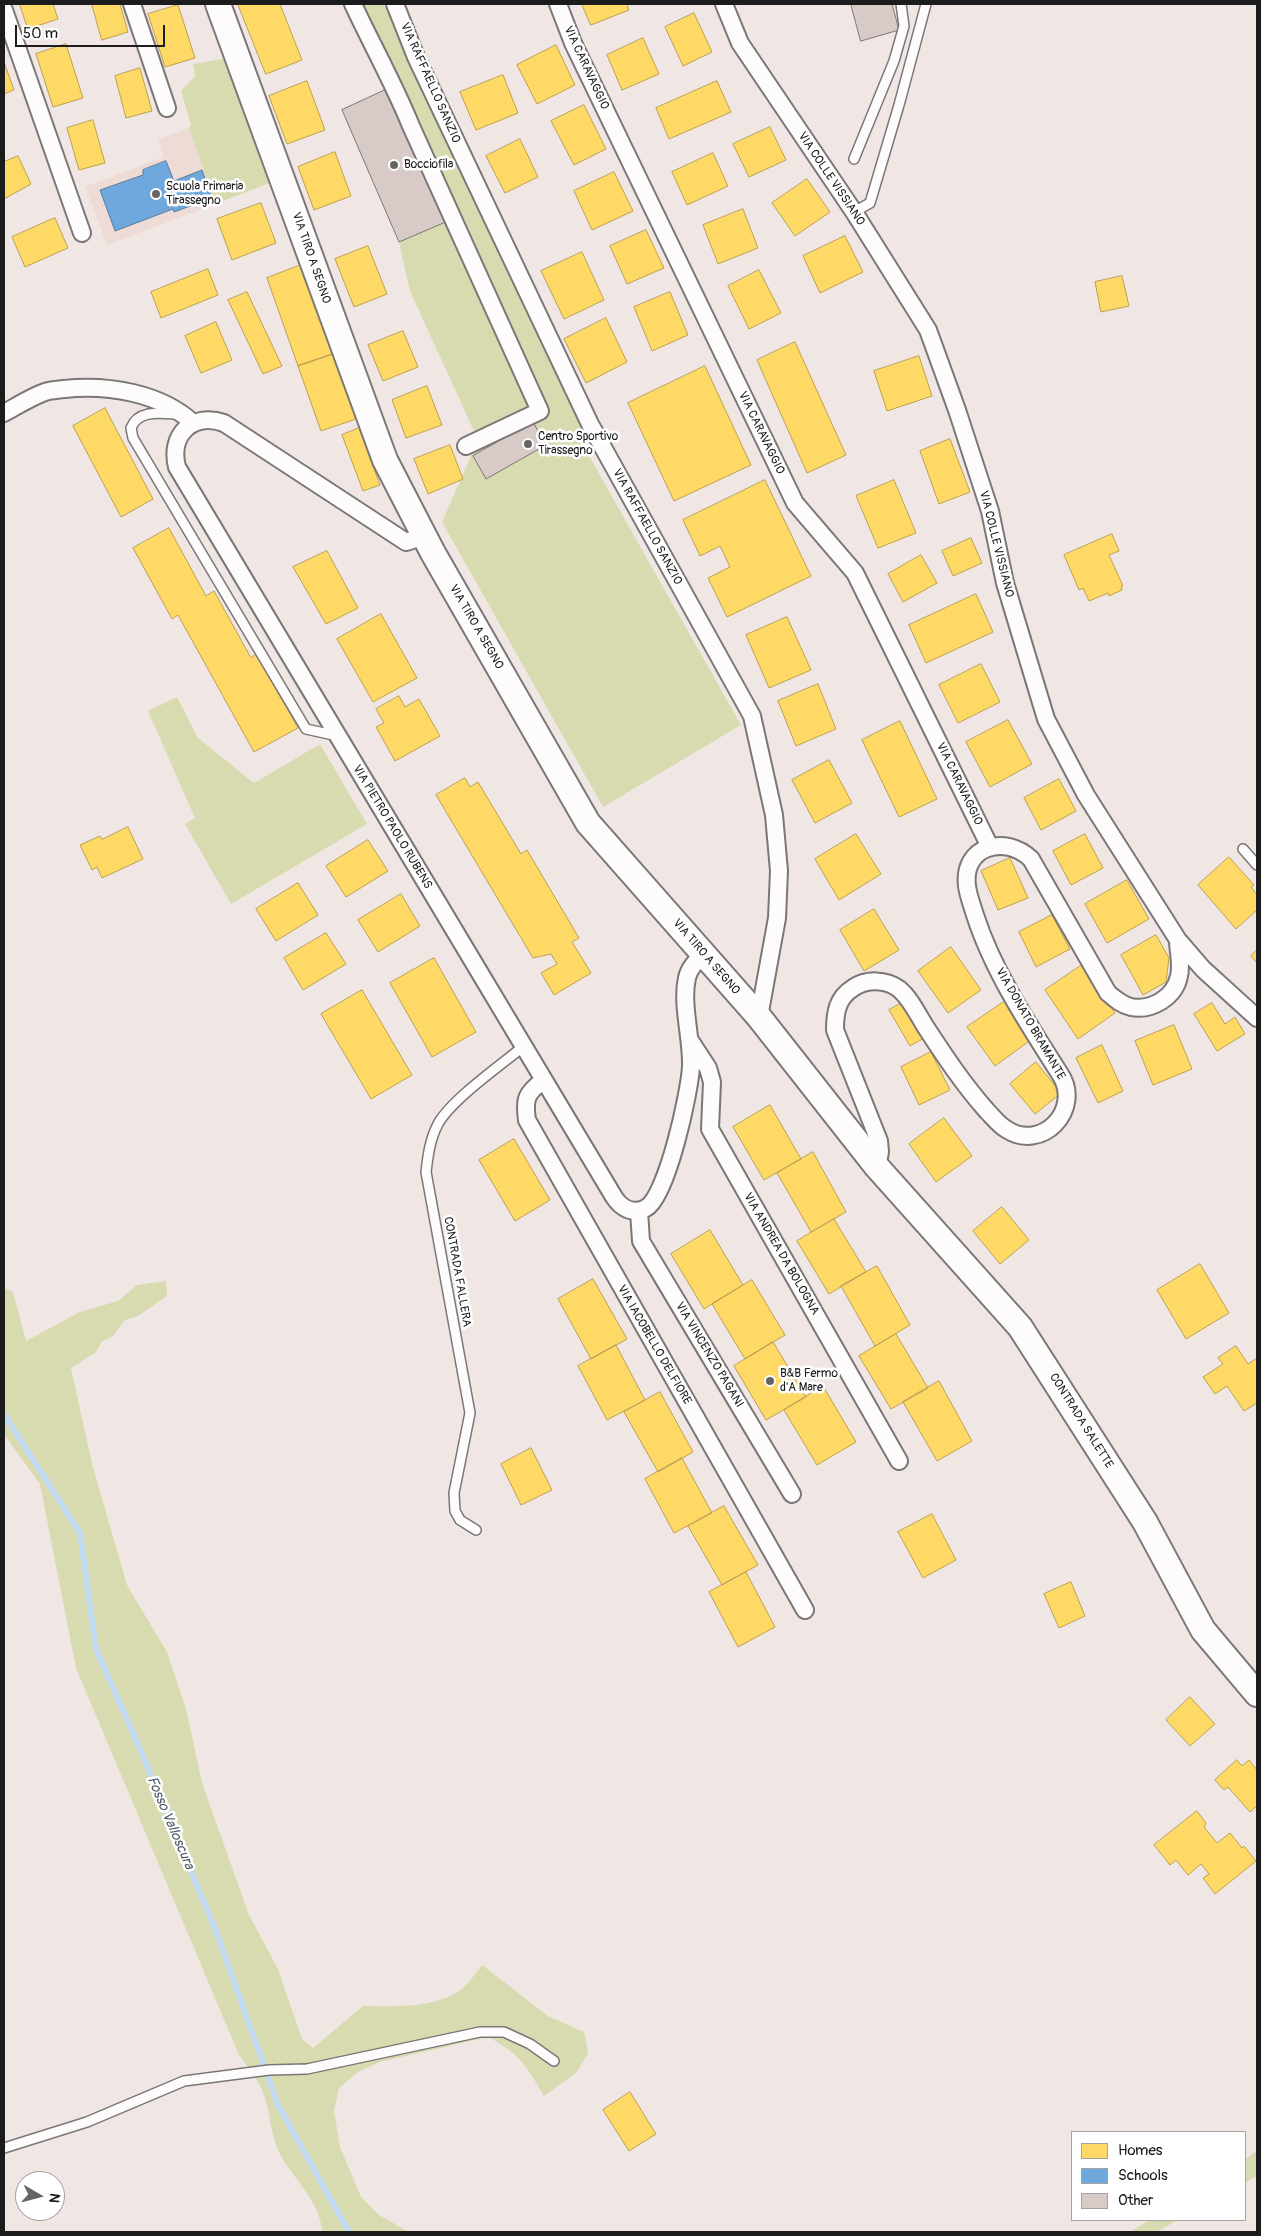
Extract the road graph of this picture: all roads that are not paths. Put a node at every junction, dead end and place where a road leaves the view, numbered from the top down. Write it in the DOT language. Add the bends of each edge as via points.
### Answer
graph roads {
  1 [pos="132,4"];
  2 [pos="218,4"];
  3 [pos="353,4"];
  4 [pos="396,4"];
  5 [pos="558,4"];
  6 [pos="724,4"];
  7 [pos="902,4"];
  8 [pos="926,4"];
  9 [pos="4,10"];
  10 [pos="168,108"];
  11 [pos="854,159"];
  12 [pos="854,212"];
  13 [pos="82,233"];
  14 [pos="4,414"];
  15 [pos="188,418"];
  16 [pos="466,446"];
  17 [pos="425,536"];
  18 [pos="338,736"];
  19 [pos="990,847"];
  20 [pos="1243,849"];
  21 [pos="1257,865"];
  22 [pos="1178,940"];
  23 [pos="704,954"];
  24 [pos="759,1017"];
  25 [pos="1257,1018"];
  26 [pos="690,1040"];
  27 [pos="524,1046"];
  28 [pos="544,1080"];
  29 [pos="877,1167"];
  30 [pos="639,1211"];
  31 [pos="900,1461"];
  32 [pos="792,1494"];
  33 [pos="476,1530"];
  34 [pos="805,1610"];
  35 [pos="1257,1694"];
  36 [pos="554,2061"];
  37 [pos="4,2148"];
  1 -- 10 [label="street"];
  2 -- 17 [label="main road, VIA TIRO A SEGNO" via="385,460"];
  3 -- 16 [label="street" via="394,86 540,411"];
  4 -- 24 [label="street, VIA RAFFAELLO SANZIO" via="416,57 590,424 752,716 774,815 779,871 777,918"];
  5 -- 19 [label="street, VIA CARAVAGGIO" via="573,43 795,503 855,573"];
  6 -- 12 [label="street, VIA COLLE VISSIANO" via="740,43"];
  7 -- 11 [label="lane" via="904,26 894,61"];
  8 -- 12 [label="lane" via="870,203"];
  9 -- 13 [label="street"];
  12 -- 22 [label="street, VIA COLLE VISSIANO" via="928,330 990,511 1005,584 1046,719 1086,795"];
  14 -- 15 [label="street" via="46,391 82,387 115,389 172,407"];
  15 -- 17 [label="street" via="224,423 406,542"];
  15 -- 18 [label="street, VIA PIETRO PAOLO RUBENS" via="187,428 177,442 177,467"];
  15 -- 18 [label="lane" via="149,414 139,417 131,428 133,438 306,729"];
  17 -- 23 [label="main road, VIA TIRO A SEGNO" via="588,823"];
  18 -- 27 [label="street, VIA PIETRO PAOLO RUBENS"];
  19 -- 22 [label="street" via="1014,847 1031,859 1108,993 1130,1007 1154,1005 1175,988 1180,968"];
  19 -- 29 [label="street, VIA DONATO BRAMANTE" via="975,857 970,866 968,892 983,941 1065,1083 1067,1101 1064,1111 1059,1121 1042,1133 1023,1136 1007,1130 966,1088 903,994 885,982 866,982 852,988 839,1003 835,1030 879,1141"];
  20 -- 21 [label="lane"];
  22 -- 25 [label="street, VIA COLLE VISSIANO" via="1203,969"];
  23 -- 24 [label="main road, VIA TIRO A SEGNO"];
  23 -- 26 [label="street" via="691,966 686,979"];
  24 -- 29 [label="main road, VIA TIRO A SEGNO"];
  26 -- 30 [label="street" via="688,1096 669,1165 656,1199"];
  26 -- 31 [label="street, VIA ANDREA DA BOLOGNA" via="708,1068 712,1082 710,1129"];
  27 -- 28 [label="street, VIA PIETRO PAOLO RUBENS"];
  27 -- 33 [label="lane, CONTRADA FALLERA" via="460,1099 439,1123 428,1150 426,1172 470,1413 454,1493 455,1511 460,1520"];
  28 -- 30 [label="street, VIA PIETRO PAOLO RUBENS" via="616,1200 625,1209"];
  28 -- 34 [label="street, VIA IACOBELLO DELFIORE" via="528,1095 525,1106 527,1120"];
  29 -- 35 [label="main road, CONTRADA SALETTE" via="1020,1327 1145,1522 1203,1630"];
  30 -- 32 [label="street, VIA VINCENZO PAGANI" via="641,1241"];
  36 -- 37 [label="lane" via="530,2044 504,2032 480,2032 307,2068 184,2081 88,2122"];
}
